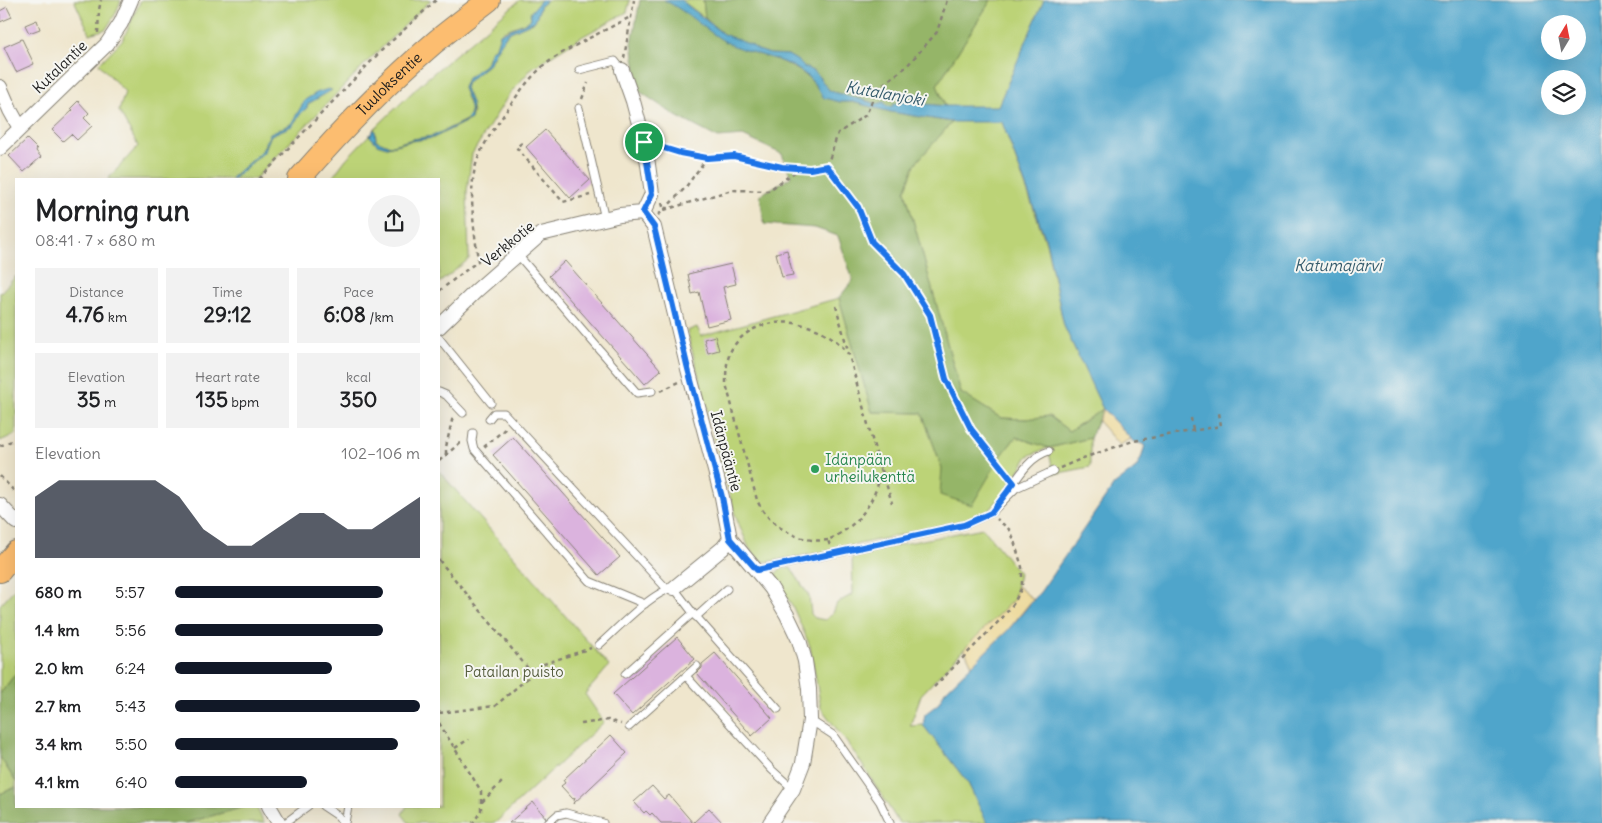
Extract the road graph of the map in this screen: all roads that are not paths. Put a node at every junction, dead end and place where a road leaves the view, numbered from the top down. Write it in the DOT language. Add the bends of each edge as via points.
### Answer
graph roads {
  1 [pos="131,0"];
  2 [pos="489,0"];
  3 [pos="579,70"];
  4 [pos="622,70"];
  5 [pos="0,87"];
  6 [pos="580,108"];
  7 [pos="20,128"];
  8 [pos="0,148"];
  9 [pos="300,178"];
  10 [pos="643,212"];
  11 [pos="606,219"];
  12 [pos="518,255"];
  13 [pos="440,326"];
  14 [pos="440,339"];
  15 [pos="440,392"];
  16 [pos="652,392"];
  17 [pos="491,404"];
  18 [pos="463,412"];
  19 [pos="489,419"];
  20 [pos="473,433"];
  21 [pos="1049,451"];
  22 [pos="1054,471"];
  23 [pos="1004,498"];
  24 [pos="0,505"];
  25 [pos="15,521"];
  26 [pos="730,539"];
  27 [pos="757,570"];
  28 [pos="670,588"];
  29 [pos="727,589"];
  30 [pos="645,604"];
  31 [pos="695,615"];
  32 [pos="599,645"];
  33 [pos="697,666"];
  34 [pos="624,674"];
  35 [pos="687,677"];
  36 [pos="778,710"];
  37 [pos="810,720"];
  38 [pos="628,727"];
  39 [pos="793,789"];
  40 [pos="270,808"];
  41 [pos="305,808"];
  42 [pos="326,808"];
  43 [pos="348,808"];
  44 [pos="279,823"];
  45 [pos="285,823"];
  46 [pos="344,823"];
  47 [pos="548,823"];
  48 [pos="603,823"];
  49 [pos="770,823"];
  50 [pos="890,823"];
  1 -- 7 [label="street, Kutalantie" via="107,44"];
  2 -- 9 [label="highway, Tuuloksentie" via="435,42 387,86"];
  3 -- 4 [label="lane" via="615,61"];
  4 -- 10 [label="street" via="644,142 652,194"];
  5 -- 7 [label="street"];
  6 -- 11 [label="lane"];
  7 -- 8 [label="street, Kutalantie"];
  10 -- 11 [label="street, Verkkotie"];
  10 -- 26 [label="street, Idänpääntie" via="654,227"];
  11 -- 12 [label="street, Verkkotie" via="541,234"];
  12 -- 13 [label="street, Verkkotie"];
  12 -- 16 [label="lane" via="637,393"];
  14 -- 17 [label="lane"];
  15 -- 18 [label="lane"];
  19 -- 28 [label="lane" via="494,413 504,413"];
  20 -- 30 [label="lane" via="472,442 477,453 589,581"];
  21 -- 23 [label="lane" via="1028,464"];
  22 -- 23 [label="lane" via="1016,488"];
  23 -- 27 [label="lane" via="991,513 964,525"];
  24 -- 25 [label="street"];
  26 -- 27 [label="street"];
  26 -- 28 [label="street" via="723,548"];
  27 -- 37 [label="street" via="771,588 799,640 809,690"];
  28 -- 30 [label="lane"];
  28 -- 31 [label="lane"];
  29 -- 31 [label="lane"];
  30 -- 32 [label="lane"];
  31 -- 34 [label="lane"];
  31 -- 36 [label="lane"];
  33 -- 35 [label="lane"];
  35 -- 38 [label="lane"];
  35 -- 39 [label="lane"];
  37 -- 39 [label="street" via="803,763"];
  37 -- 50 [label="lane" via="833,735 880,802"];
  39 -- 49 [label="street"];
  40 -- 44 [label="street"];
  41 -- 45 [label="lane"];
  42 -- 46 [label="lane"];
  43 -- 46 [label="lane"];
  47 -- 48 [label="lane" via="566,812"];
}
